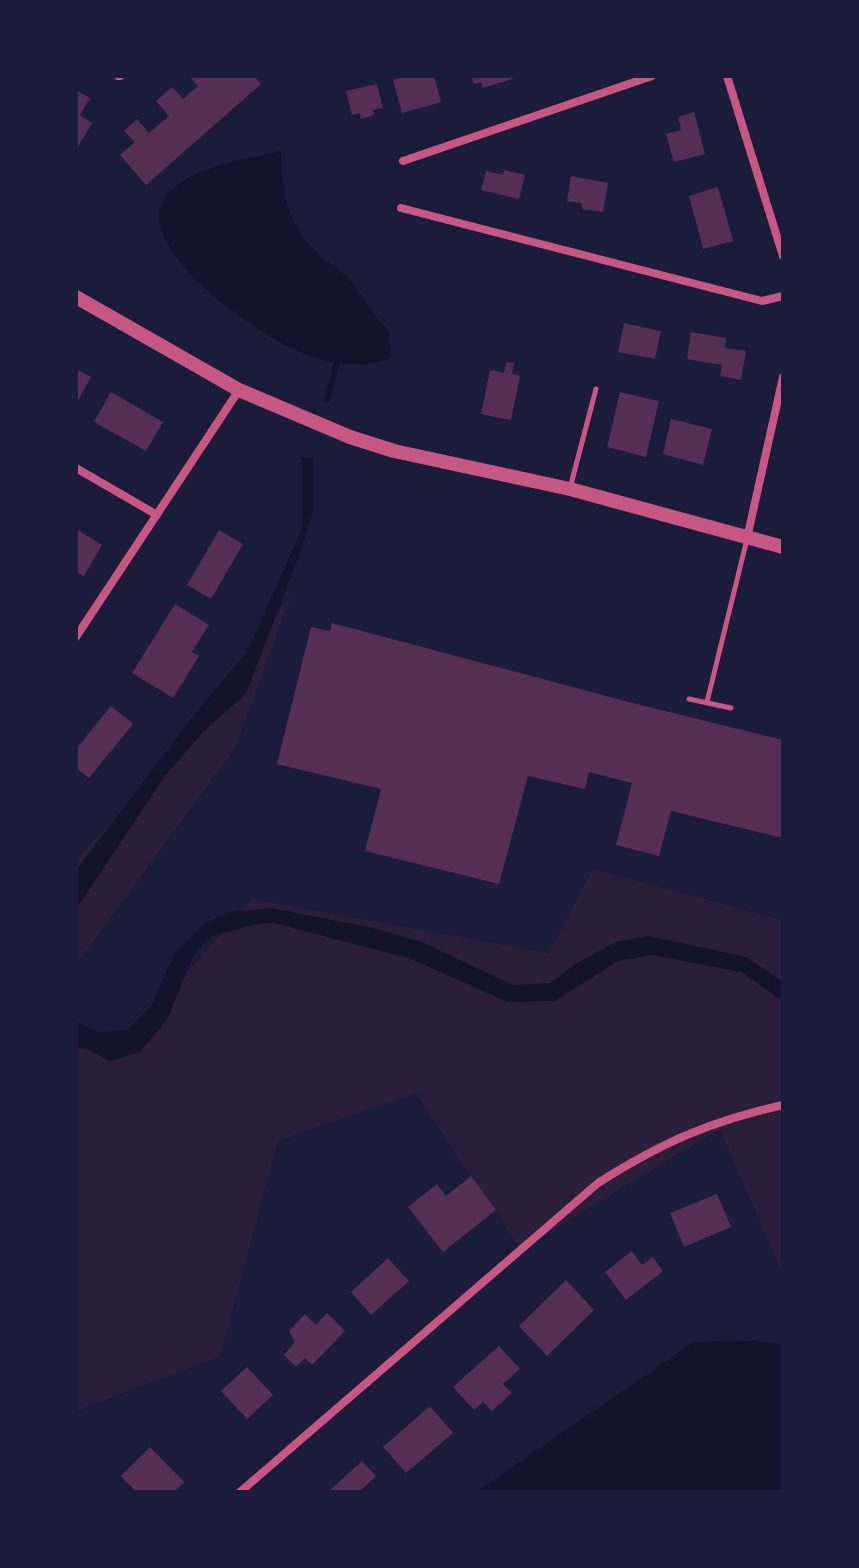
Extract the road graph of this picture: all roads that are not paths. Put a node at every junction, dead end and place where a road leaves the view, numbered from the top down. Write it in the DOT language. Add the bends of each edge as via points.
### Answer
graph roads {
  1 [pos="652,76"];
  2 [pos="727,76"];
  3 [pos="403,161"];
  4 [pos="401,208"];
  5 [pos="783,256"];
  6 [pos="783,296"];
  7 [pos="76,297"];
  8 [pos="783,377"];
  9 [pos="596,389"];
  10 [pos="239,390"];
  11 [pos="76,468"];
  12 [pos="570,489"];
  13 [pos="157,515"];
  14 [pos="747,538"];
  15 [pos="783,547"];
  16 [pos="76,637"];
  17 [pos="689,699"];
  18 [pos="707,702"];
  19 [pos="731,708"];
  20 [pos="783,1105"];
  21 [pos="240,1492"];
  1 -- 3 [label="street"];
  2 -- 5 [label="street"];
  4 -- 6 [label="street" via="762,301"];
  7 -- 10 [label="street"];
  8 -- 14 [label="street"];
  9 -- 12 [label="lane"];
  10 -- 12 [label="street" via="394,451"];
  10 -- 13 [label="street"];
  11 -- 13 [label="street"];
  12 -- 14 [label="street"];
  13 -- 16 [label="street"];
  14 -- 15 [label="street"];
  14 -- 18 [label="lane"];
  17 -- 18 [label="lane"];
  18 -- 19 [label="lane"];
  20 -- 21 [label="street" via="694,1130 598,1183"];
}
